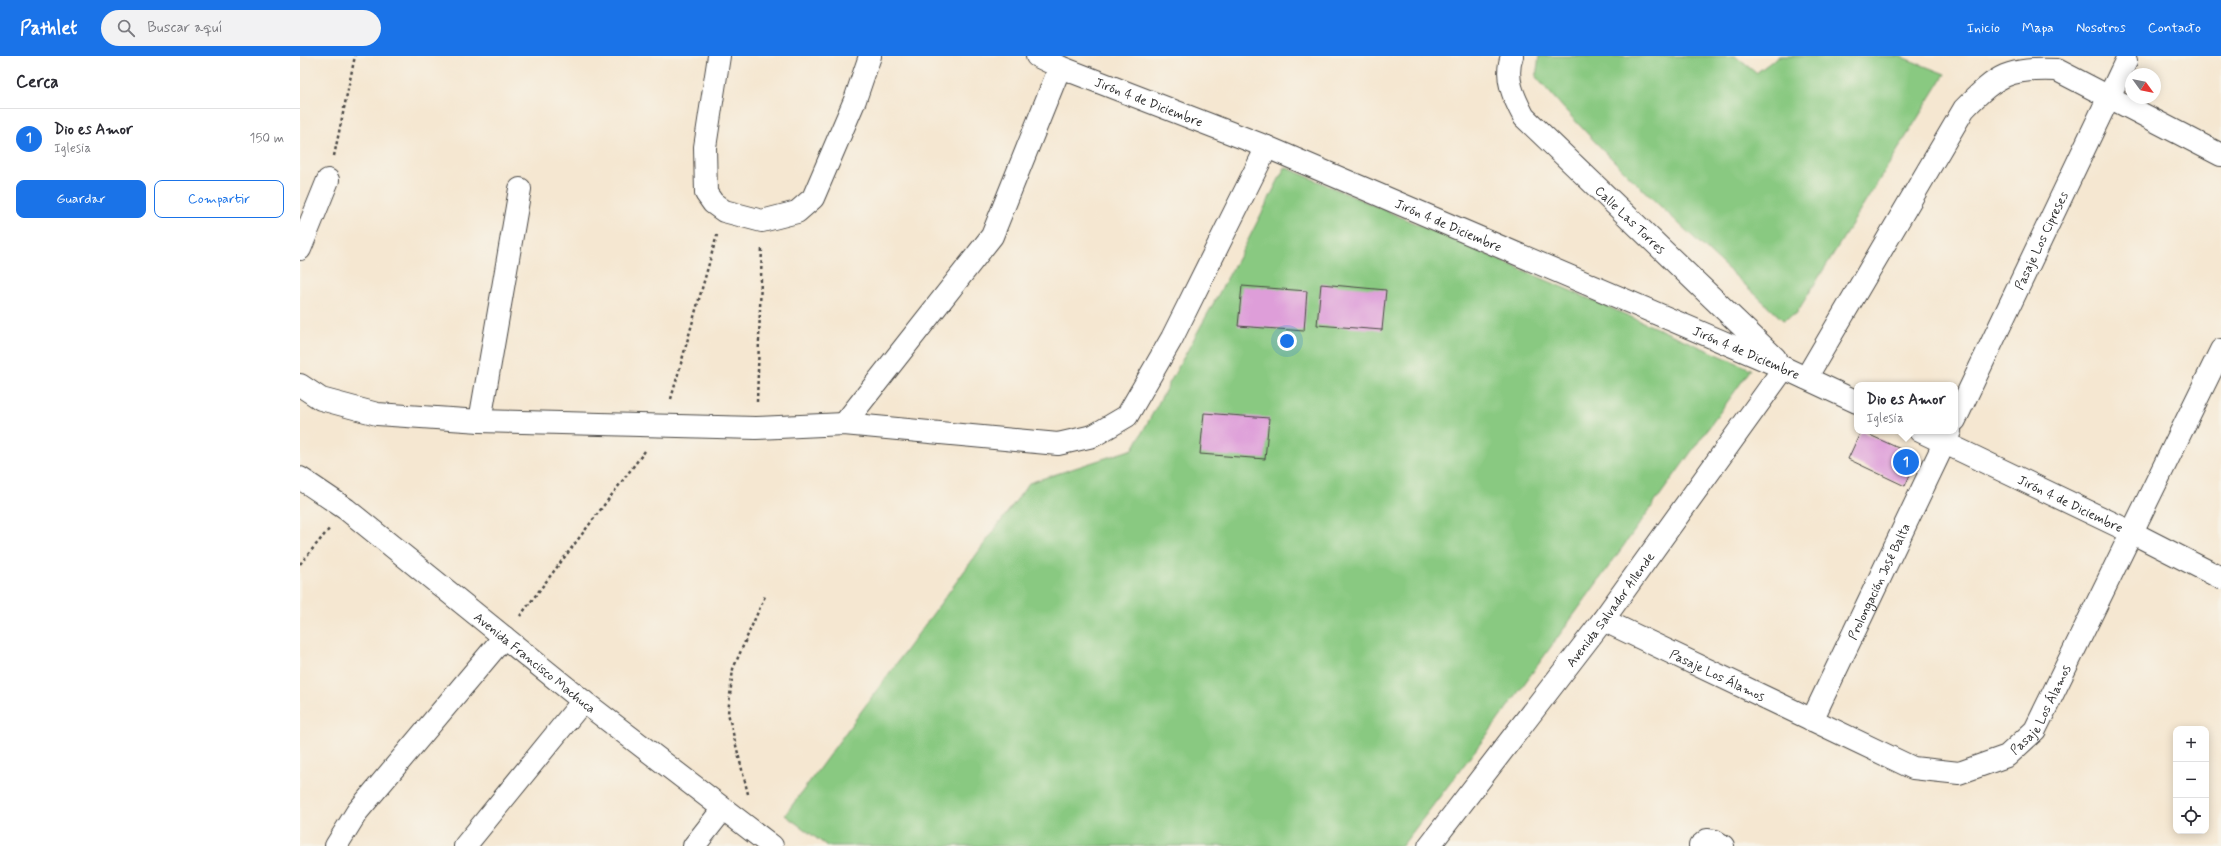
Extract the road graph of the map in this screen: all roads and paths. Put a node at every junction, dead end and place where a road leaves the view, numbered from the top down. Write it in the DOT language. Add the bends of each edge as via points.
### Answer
graph roads {
  1 [pos="355,56"];
  2 [pos="719,56"];
  3 [pos="870,56"];
  4 [pos="1037,56"];
  5 [pos="1512,56"];
  6 [pos="2126,61"];
  7 [pos="1060,67"];
  8 [pos="2109,96"];
  9 [pos="1267,147"];
  10 [pos="2221,154"];
  11 [pos="328,180"];
  12 [pos="520,189"];
  13 [pos="762,221"];
  14 [pos="300,249"];
  15 [pos="2221,350"];
  16 [pos="1784,368"];
  17 [pos="1806,378"];
  18 [pos="300,386"];
  19 [pos="1854,401"];
  20 [pos="1958,414"];
  21 [pos="480,421"];
  22 [pos="844,424"];
  23 [pos="756,428"];
  24 [pos="1934,434"];
  25 [pos="1947,437"];
  26 [pos="300,478"];
  27 [pos="346,509"];
  28 [pos="2133,533"];
  29 [pos="300,564"];
  30 [pos="2221,578"];
  31 [pos="765,596"];
  32 [pos="1603,620"];
  33 [pos="504,637"];
  34 [pos="583,701"];
  35 [pos="1812,720"];
  36 [pos="748,795"];
  37 [pos="723,809"];
  38 [pos="1700,845"];
  39 [pos="336,846"];
  40 [pos="465,846"];
  41 [pos="694,846"];
  42 [pos="772,846"];
  43 [pos="1429,846"];
  44 [pos="1723,846"];
  1 -- 11 [label="path"];
  2 -- 13 [label="street" via="705,147 706,193 713,203 724,211"];
  3 -- 13 [label="street" via="855,100 813,198 797,212"];
  4 -- 7 [label="street, Jirón 4 de Diciembre"];
  5 -- 16 [label="street, Calle Las Torres" via="1509,65 1512,94 1524,117"];
  6 -- 8 [label="street, Pasaje Los Cipreses"];
  7 -- 9 [label="street, Jirón 4 de Diciembre"];
  7 -- 22 [label="street" via="992,236"];
  8 -- 10 [label="street"];
  8 -- 17 [label="street" via="2057,70 2029,69 2009,73 1987,85 1964,109"];
  8 -- 20 [label="street, Pasaje Los Cipreses"];
  9 -- 16 [label="street, Jirón 4 de Diciembre"];
  9 -- 22 [label="street" via="1172,338 1126,416 1093,436 1058,444"];
  11 -- 14 [label="street"];
  12 -- 21 [label="street"];
  13 -- 23 [label="path"];
  15 -- 28 [label="street, Pasaje Los Álamos"];
  16 -- 17 [label="street, Jirón 4 de Diciembre"];
  16 -- 32 [label="street, Avenida Salvador Allende"];
  17 -- 19 [label="street, Jirón 4 de Diciembre"];
  18 -- 21 [label="street" via="321,399 376,414"];
  21 -- 23 [label="street"];
  22 -- 23 [label="street"];
  24 -- 25 [label="street, Jirón 4 de Diciembre"];
  25 -- 28 [label="street, Jirón 4 de Diciembre"];
  25 -- 35 [label="street, Prolongación José Balta"];
  26 -- 27 [label="street, Avenida Francisco Machuca"];
  27 -- 29 [label="path"];
  27 -- 33 [label="street, Avenida Francisco Machuca"];
  28 -- 30 [label="street, Jirón 4 de Diciembre"];
  28 -- 35 [label="street, Pasaje Los Álamos" via="2035,730 2008,756 1959,773 1913,768"];
  31 -- 36 [label="path" via="733,669 728,713"];
  32 -- 35 [label="street, Pasaje Los Álamos"];
  32 -- 43 [label="street, Avenida Salvador Allende"];
  33 -- 34 [label="street, Avenida Francisco Machuca"];
  33 -- 39 [label="street" via="357,812"];
  34 -- 37 [label="street, Avenida Francisco Machuca"];
  34 -- 40 [label="street"];
  37 -- 41 [label="street"];
  37 -- 42 [label="street, Avenida Francisco Machuca"];
  38 -- 44 [label="street" via="1707,840"];
}
